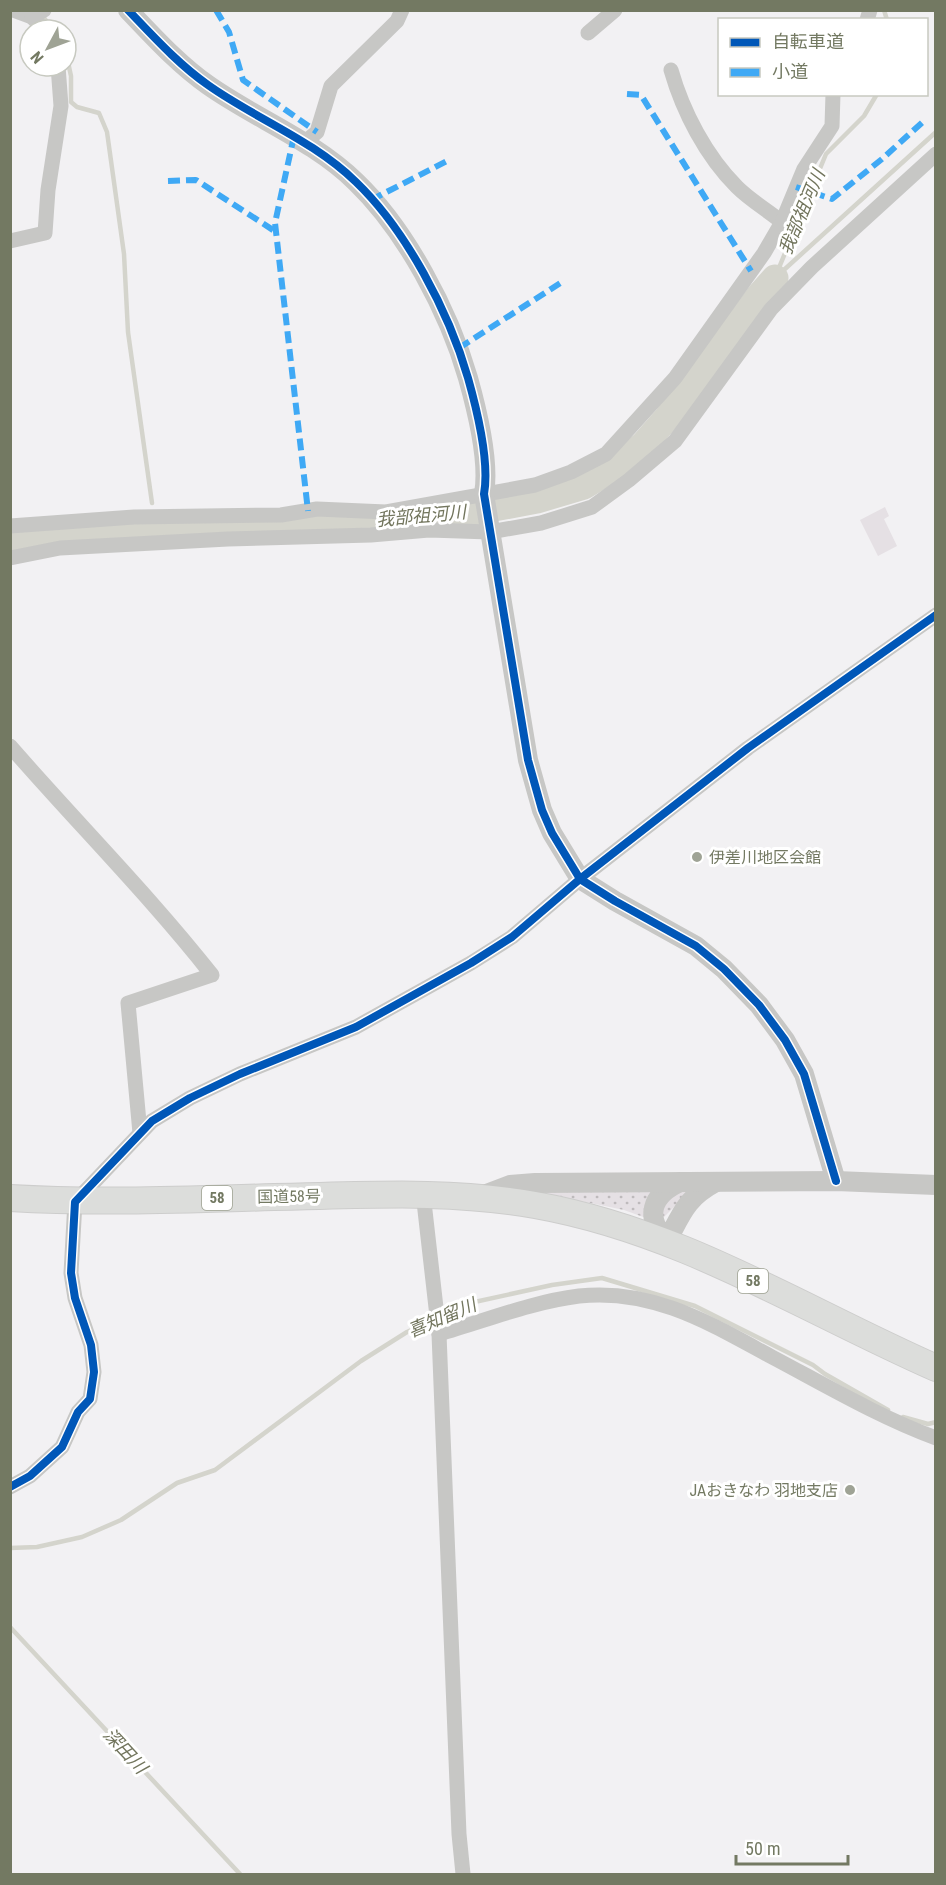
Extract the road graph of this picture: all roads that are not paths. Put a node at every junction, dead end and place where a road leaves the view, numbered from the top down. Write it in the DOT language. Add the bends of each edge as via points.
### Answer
graph roads {
  1 [pos="13,10"];
  2 [pos="128,10"];
  3 [pos="402,10"];
  4 [pos="615,10"];
  5 [pos="36,14"];
  6 [pos="588,33"];
  7 [pos="671,70"];
  8 [pos="59,78"];
  9 [pos="833,96"];
  10 [pos="305,142"];
  11 [pos="936,154"];
  12 [pos="782,222"];
  13 [pos="10,241"];
  14 [pos="484,496"];
  15 [pos="10,526"];
  16 [pos="489,528"];
  17 [pos="10,558"];
  18 [pos="936,615"];
  19 [pos="10,746"];
  20 [pos="580,879"];
  21 [pos="140,1133"];
  22 [pos="836,1181"];
  23 [pos="680,1182"];
  24 [pos="716,1182"];
  25 [pos="936,1185"];
  26 [pos="423,1193"];
  27 [pos="477,1197"];
  28 [pos="10,1198"];
  29 [pos="75,1202"];
  30 [pos="667,1241"];
  31 [pos="438,1331"];
  32 [pos="936,1368"];
  33 [pos="936,1438"];
  34 [pos="10,1487"];
  35 [pos="463,1875"];
  1 -- 5 [label="street"];
  2 -- 10 [label="street" via="174,58 207,84"];
  3 -- 10 [label="street" via="397,21 331,86 317,132"];
  4 -- 6 [label="street"];
  7 -- 12 [label="street" via="705,147 738,188"];
  8 -- 13 [label="street" via="61,105 45,233"];
  9 -- 12 [label="street" via="832,126 804,169"];
  10 -- 14 [label="street" via="356,182 393,226 444,311 477,411 487,479"];
  11 -- 16 [label="street" via="771,309 675,441 652,461 592,507 542,523"];
  12 -- 14 [label="street" via="675,378 606,454 535,485"];
  14 -- 15 [label="street" via="386,512 317,509 281,515 134,517"];
  14 -- 16 [label="street"];
  16 -- 17 [label="street" via="60,548"];
  16 -- 20 [label="street" via="528,760 552,833"];
  18 -- 20 [label="street" via="748,748"];
  19 -- 21 [label="street" via="124,870 212,975 128,1002"];
  20 -- 21 [label="street" via="512,937 460,969 356,1027 190,1098"];
  20 -- 22 [label="street" via="696,946 759,1005 804,1074"];
  21 -- 29 [label="street"];
  22 -- 24 [label="street"];
  22 -- 25 [label="street"];
  23 -- 24 [label="street"];
  23 -- 27 [label="street" via="535,1183 510,1185"];
  23 -- 30 [label="street" via="661,1194 653,1210 654,1224"];
  24 -- 30 [label="street" via="685,1205"];
  26 -- 27 [label="highway, 58"];
  26 -- 29 [label="highway, 国道58号 / 58"];
  26 -- 31 [label="street"];
  27 -- 30 [label="highway, 58" via="586,1216"];
  28 -- 29 [label="highway, 国道58号 / 58"];
  29 -- 34 [label="street" via="71,1273 75,1298 92,1346 90,1399 78,1412 62,1447 30,1476"];
  30 -- 32 [label="highway, 58"];
  31 -- 33 [label="street" via="580,1296 633,1297 682,1310 710,1323 829,1387"];
  31 -- 35 [label="street"];
}
